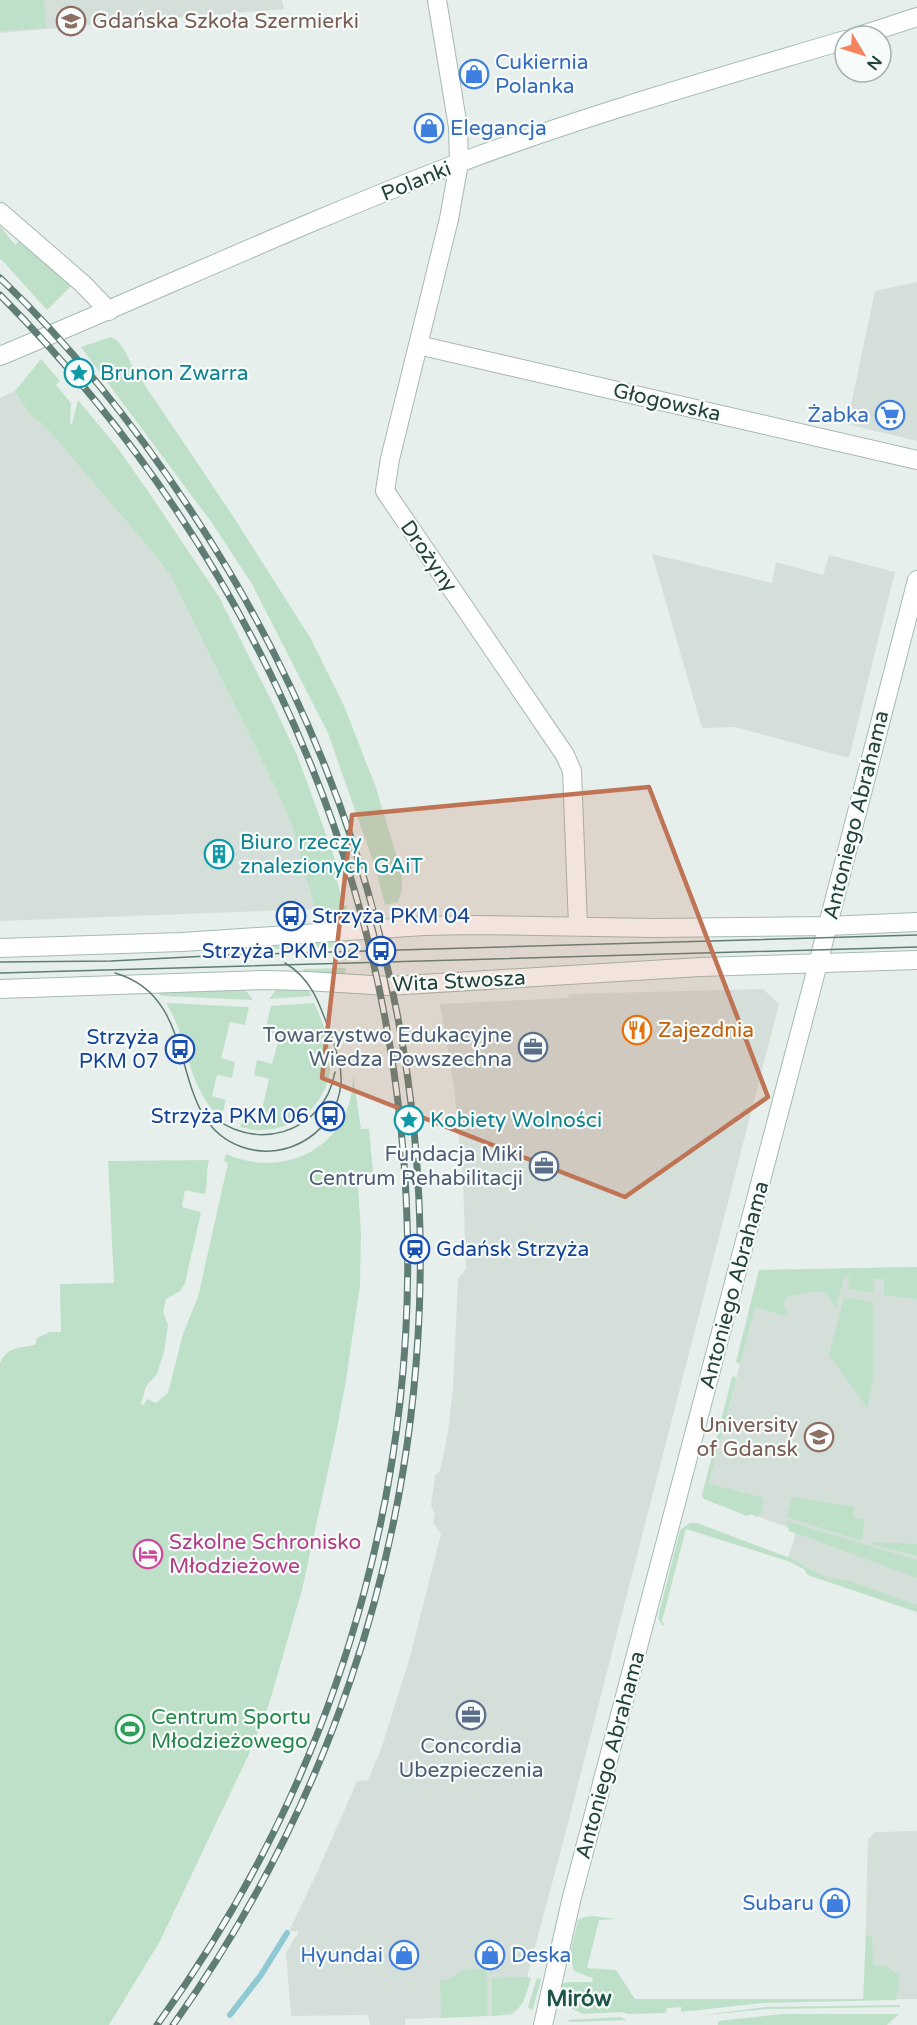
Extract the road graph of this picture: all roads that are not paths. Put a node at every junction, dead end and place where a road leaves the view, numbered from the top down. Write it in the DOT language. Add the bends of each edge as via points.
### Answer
graph roads {
  1 [pos="437,0"];
  2 [pos="917,17"];
  3 [pos="893,25"];
  4 [pos="833,44"];
  5 [pos="459,163"];
  6 [pos="0,212"];
  7 [pos="109,311"];
  8 [pos="418,345"];
  9 [pos="0,356"];
  10 [pos="917,460"];
  11 [pos="917,580"];
  12 [pos="917,922"];
  13 [pos="578,926"];
  14 [pos="828,926"];
  15 [pos="0,948"];
  16 [pos="917,960"];
  17 [pos="818,964"];
  18 [pos="0,989"];
  19 [pos="543,2025"];
  1 -- 5 [label="street, Drożyny" via="458,127"];
  2 -- 3 [label="street"];
  4 -- 5 [label="street, Polanki" via="646,99"];
  5 -- 7 [label="street, Polanki"];
  5 -- 8 [label="street, Drożyny"];
  6 -- 7 [label="street"];
  7 -- 9 [label="street, Polanki"];
  8 -- 10 [label="street, Głogowska"];
  8 -- 13 [label="street, Drożyny" via="385,491 565,755 572,771"];
  11 -- 14 [label="street, Antoniego Abrahama"];
  12 -- 14 [label="street"];
  13 -- 14 [label="street"];
  13 -- 15 [label="street" via="424,926"];
  14 -- 17 [label="street, Antoniego Abrahama"];
  16 -- 17 [label="street, Wita Stwosza"];
  17 -- 18 [label="street, Wita Stwosza" via="578,973 389,986 264,980"];
  17 -- 19 [label="street, Antoniego Abrahama" via="571,1901"];
}
